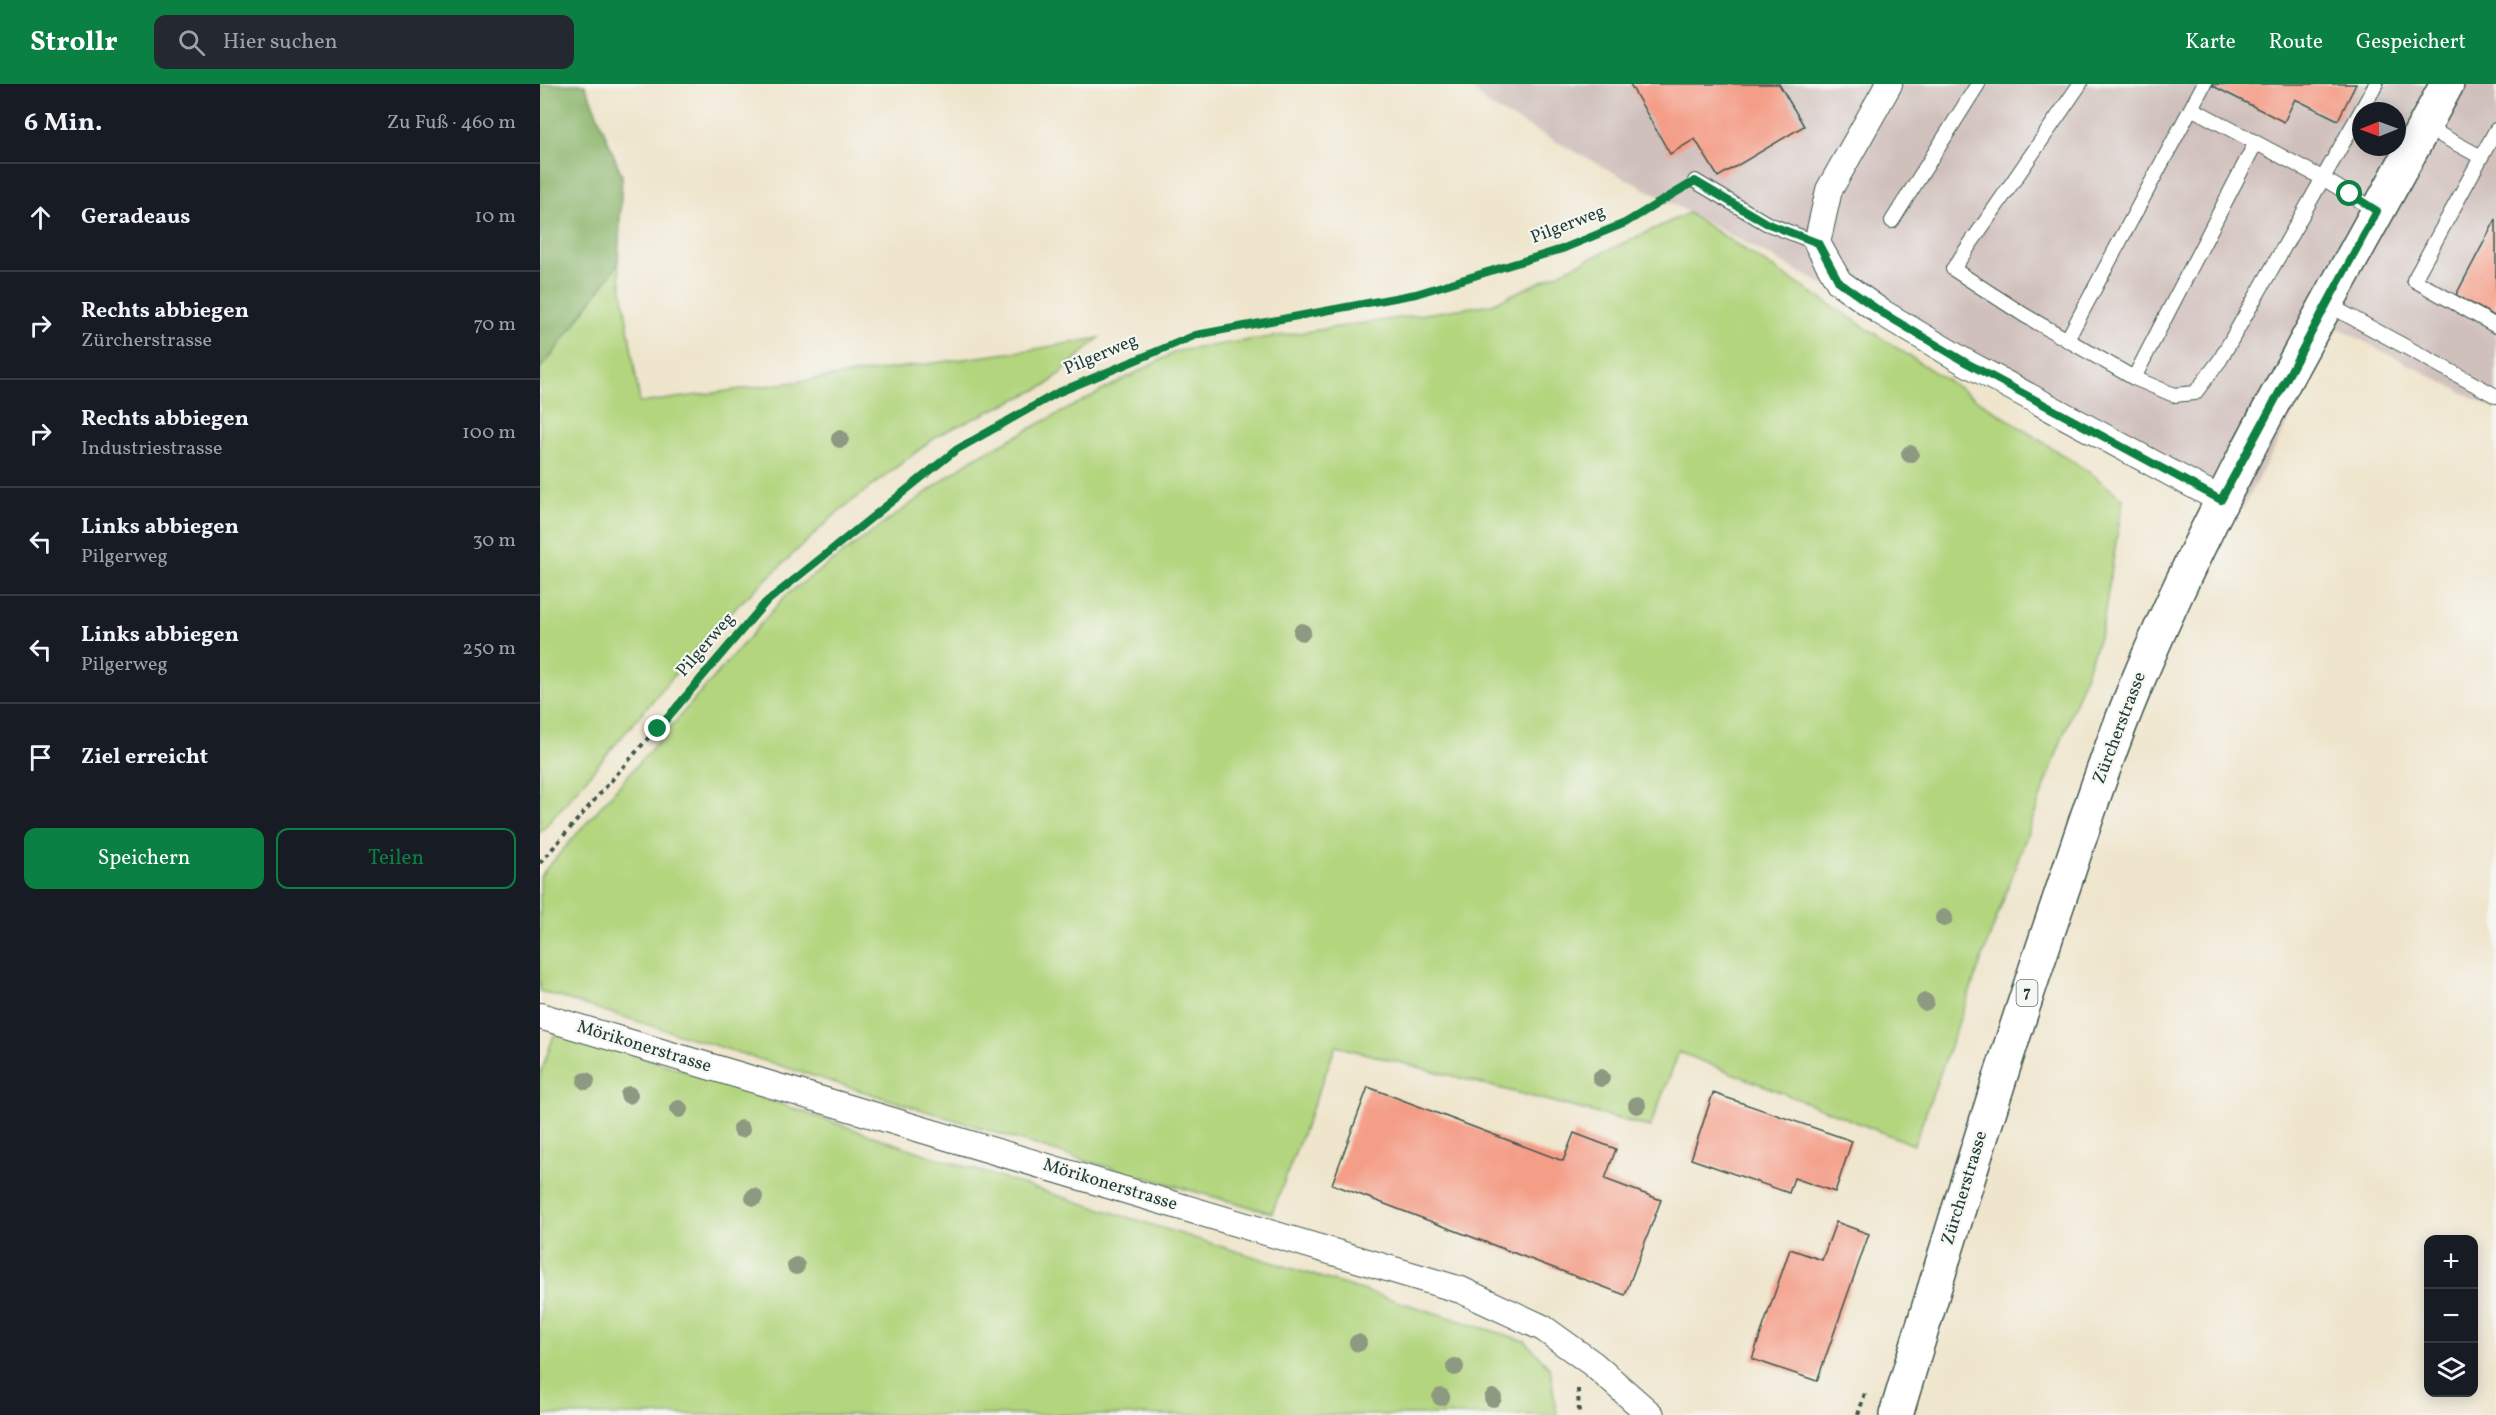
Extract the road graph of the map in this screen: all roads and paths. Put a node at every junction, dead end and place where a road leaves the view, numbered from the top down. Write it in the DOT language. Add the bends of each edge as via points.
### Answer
graph roads {
  1 [pos="1889,84"];
  2 [pos="1978,84"];
  3 [pos="2080,84"];
  4 [pos="2204,84"];
  5 [pos="2376,84"];
  6 [pos="2447,84"];
  7 [pos="2366,102"];
  8 [pos="2191,108"];
  9 [pos="2424,126"];
  10 [pos="2352,128"];
  11 [pos="2496,130"];
  12 [pos="2255,144"];
  13 [pos="2481,157"];
  14 [pos="2324,179"];
  15 [pos="1695,181"];
  16 [pos="2377,211"];
  17 [pos="1892,221"];
  18 [pos="1818,243"];
  19 [pos="2327,304"];
  20 [pos="2496,326"];
  21 [pos="2067,340"];
  22 [pos="2134,378"];
  23 [pos="2496,396"];
  24 [pos="2221,500"];
  25 [pos="540,863"];
  26 [pos="540,1016"];
  27 [pos="1651,1415"];
  28 [pos="1896,1415"];
  1 -- 18 [label="street" via="1829,190"];
  2 -- 17 [label="lane"];
  3 -- 21 [label="lane" via="1953,269"];
  4 -- 8 [label="lane"];
  5 -- 7 [label="lane"];
  6 -- 9 [label="main road, Zürcherstrasse / 7"];
  8 -- 12 [label="lane"];
  8 -- 21 [label="lane"];
  9 -- 13 [label="lane"];
  9 -- 16 [label="main road, Zürcherstrasse / 7"];
  10 -- 14 [label="lane"];
  11 -- 13 [label="lane"];
  12 -- 14 [label="lane"];
  12 -- 22 [label="lane"];
  13 -- 20 [label="lane" via="2414,280"];
  14 -- 16 [label="lane"];
  14 -- 22 [label="lane" via="2220,360 2195,393 2175,395"];
  15 -- 18 [label="lane" via="1766,223"];
  15 -- 25 [label="path, Pilgerweg" via="1625,223 1539,256 1416,294 1196,335 1057,393 956,450 765,603"];
  16 -- 19 [label="main road, Zürcherstrasse / 7"];
  18 -- 24 [label="street" via="1839,282 1881,312 1965,362"];
  19 -- 23 [label="lane"];
  19 -- 24 [label="main road, Zürcherstrasse / 7"];
  21 -- 22 [label="lane"];
  24 -- 28 [label="main road, Zürcherstrasse / 7" via="2133,691 2108,757 2020,1014"];
  26 -- 27 [label="street, Mörikonerstrasse" via="1461,1290 1543,1328 1593,1364"];
}
